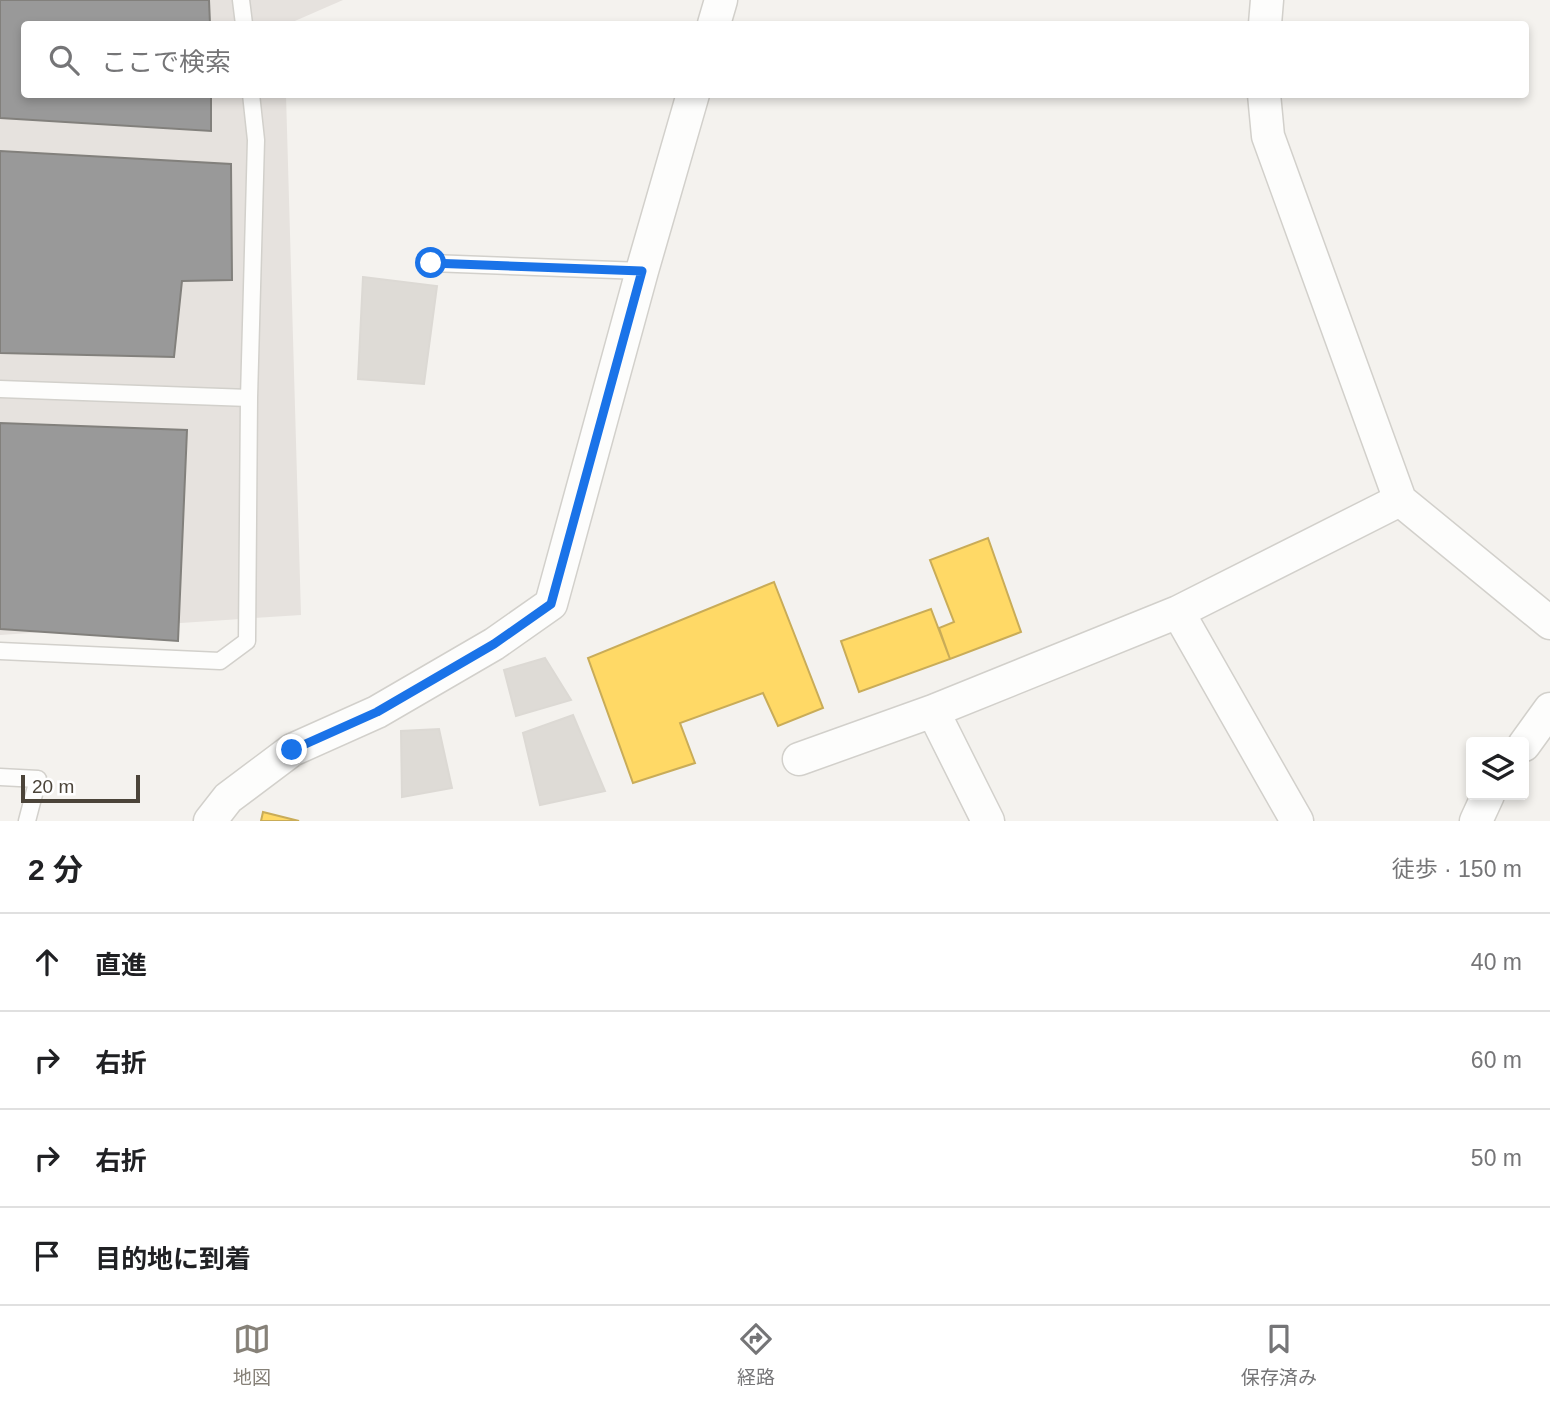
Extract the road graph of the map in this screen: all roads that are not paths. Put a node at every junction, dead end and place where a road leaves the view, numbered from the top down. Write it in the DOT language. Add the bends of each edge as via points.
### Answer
graph roads {
  1 [pos="241,0"];
  2 [pos="721,0"];
  3 [pos="1267,0"];
  4 [pos="244,21"];
  5 [pos="715,21"];
  6 [pos="1265,21"];
  7 [pos="251,98"];
  8 [pos="693,98"];
  9 [pos="1264,98"];
  10 [pos="431,263"];
  11 [pos="642,271"];
  12 [pos="0,389"];
  13 [pos="249,398"];
  14 [pos="1400,500"];
  15 [pos="1178,612"];
  16 [pos="1550,623"];
  17 [pos="0,651"];
  18 [pos="1550,709"];
  19 [pos="933,711"];
  20 [pos="1529,737"];
  21 [pos="799,759"];
  22 [pos="0,778"];
  23 [pos="1486,800"];
  24 [pos="27,821"];
  25 [pos="210,821"];
  26 [pos="988,821"];
  27 [pos="1297,821"];
  28 [pos="1476,821"];
  1 -- 4 [label="lane"];
  2 -- 5 [label="street"];
  3 -- 6 [label="street"];
  7 -- 13 [label="lane" via="256,140"];
  8 -- 11 [label="street"];
  9 -- 14 [label="street" via="1268,136"];
  10 -- 11 [label="lane"];
  11 -- 25 [label="street" via="551,604 494,644 377,712 292,750 228,798"];
  12 -- 13 [label="lane"];
  13 -- 17 [label="lane" via="247,641 220,661"];
  14 -- 15 [label="street"];
  14 -- 16 [label="street"];
  15 -- 19 [label="street"];
  15 -- 27 [label="street"];
  18 -- 20 [label="street"];
  19 -- 21 [label="street"];
  19 -- 26 [label="street"];
  22 -- 24 [label="lane" via="38,779"];
  23 -- 28 [label="street"];
}
